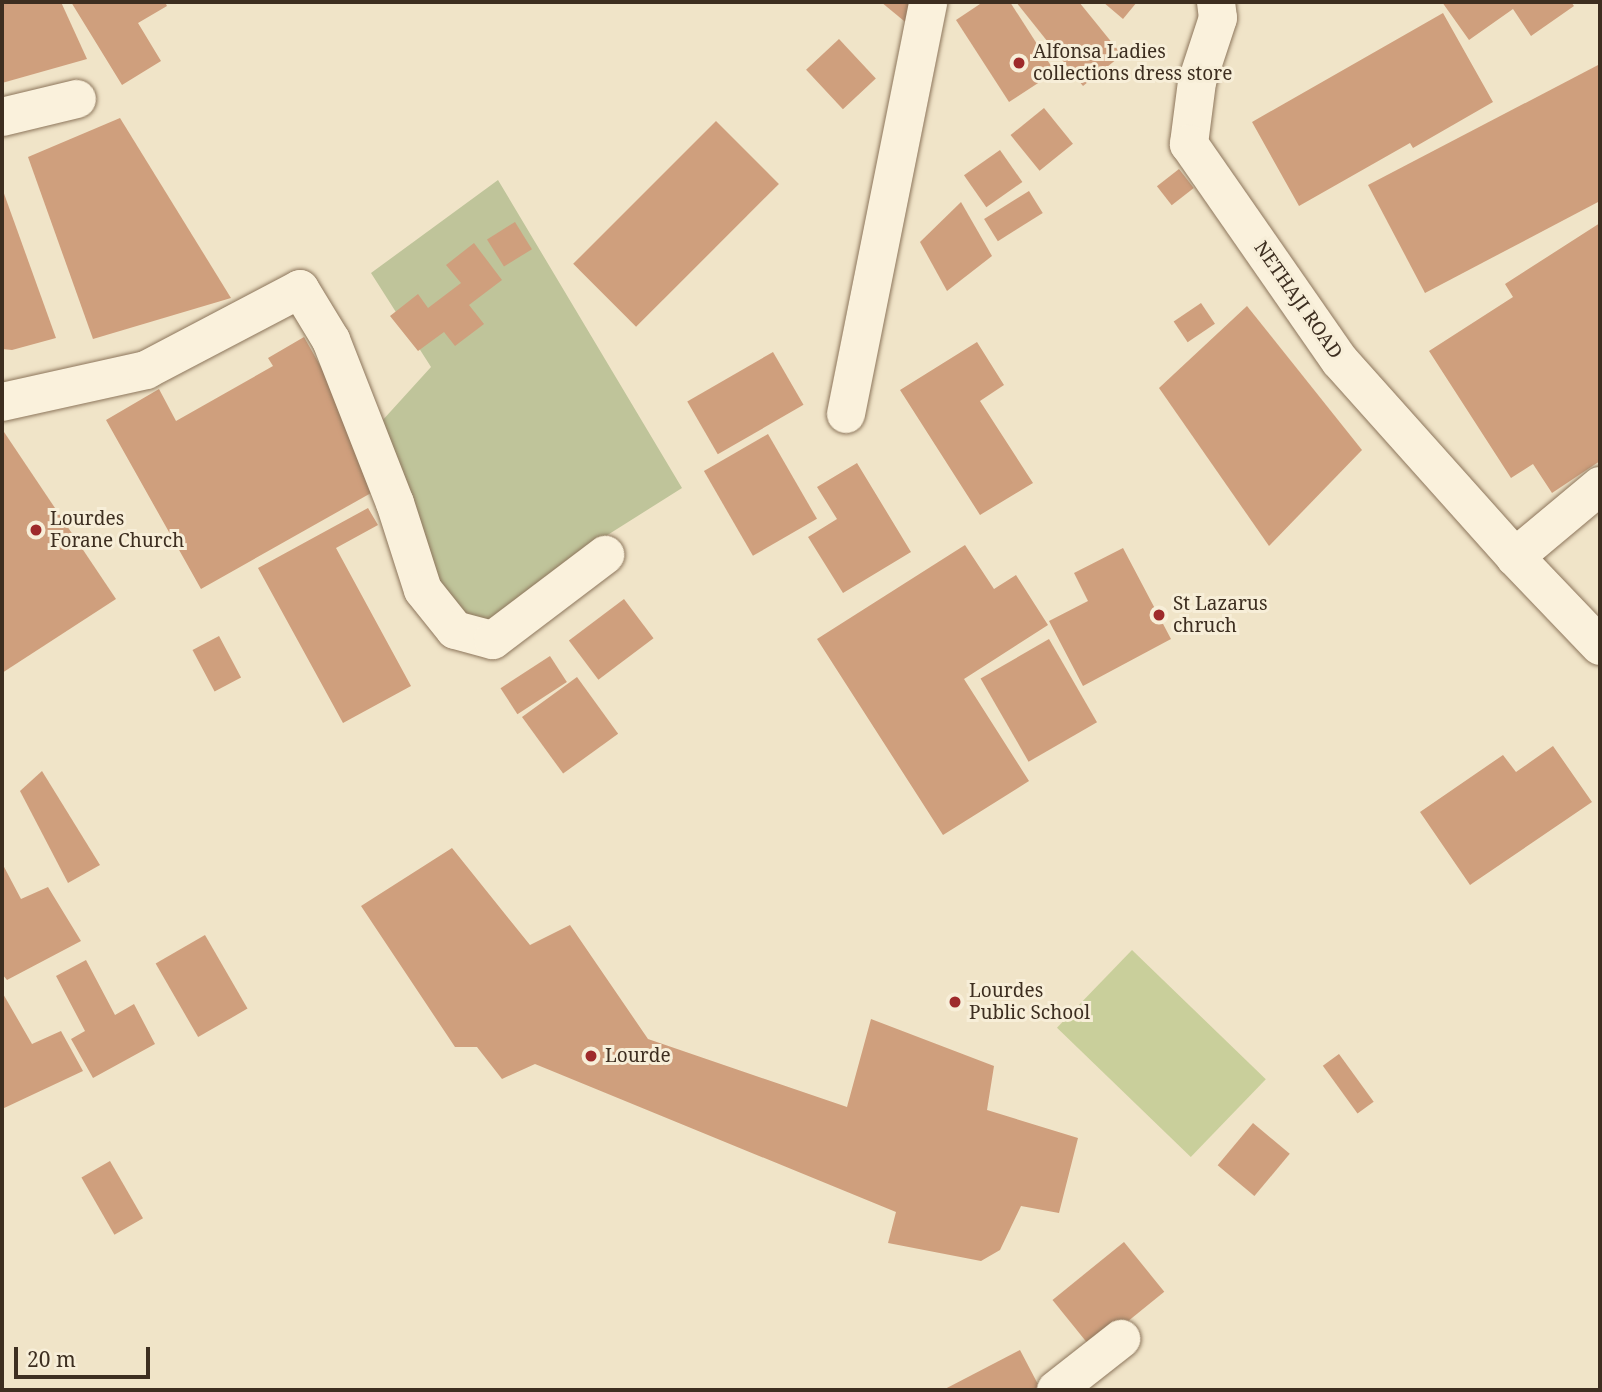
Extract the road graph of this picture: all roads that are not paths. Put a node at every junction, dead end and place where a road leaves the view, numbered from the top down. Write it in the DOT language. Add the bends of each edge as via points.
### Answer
graph roads {
  1 [pos="928,2"];
  2 [pos="1216,2"];
  3 [pos="77,99"];
  4 [pos="2,117"];
  5 [pos="2,402"];
  6 [pos="846,414"];
  7 [pos="1600,486"];
  8 [pos="606,555"];
  9 [pos="1515,557"];
  10 [pos="1600,646"];
  11 [pos="1121,1339"];
  12 [pos="1056,1390"];
  1 -- 6 [label="street"];
  2 -- 9 [label="street, NETHAJI ROAD" via="1217,18 1197,82 1189,144 1340,361"];
  3 -- 4 [label="street"];
  5 -- 8 [label="street" via="146,370 300,289 331,340 395,503 423,590 455,630 493,640"];
  7 -- 9 [label="street"];
  9 -- 10 [label="street, NETHAJI ROAD"];
  11 -- 12 [label="street"];
}
